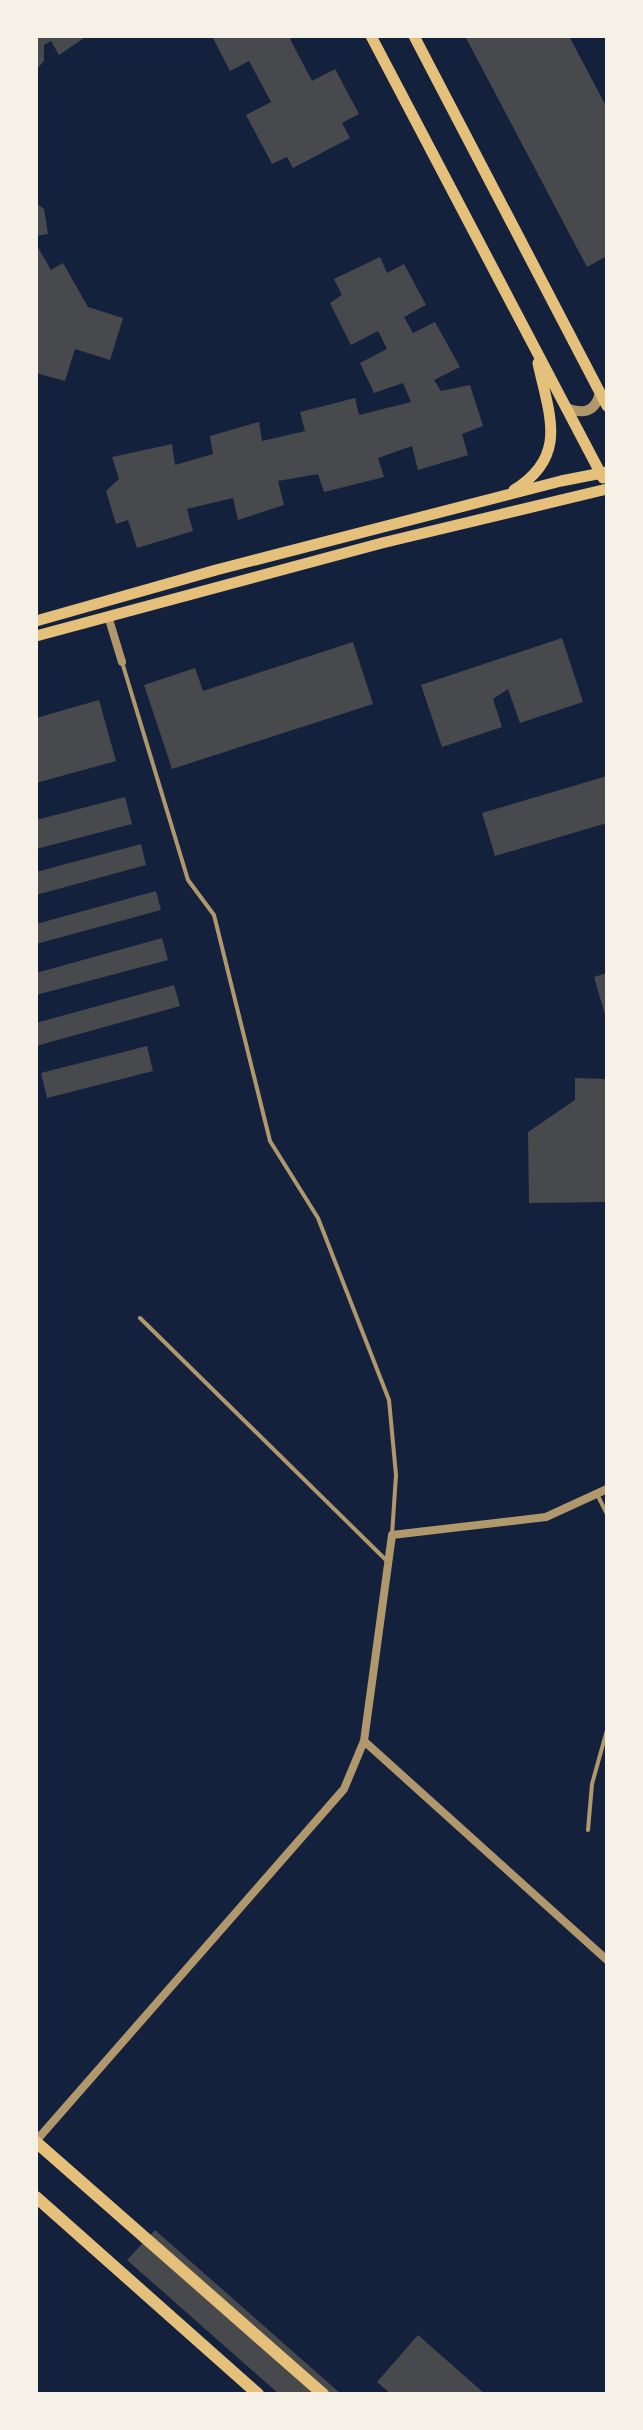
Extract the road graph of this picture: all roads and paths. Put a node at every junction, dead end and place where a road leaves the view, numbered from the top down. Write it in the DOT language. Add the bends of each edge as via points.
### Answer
graph roads {
  1 [pos="371,36"];
  2 [pos="414,36"];
  3 [pos="535,347"];
  4 [pos="600,393"];
  5 [pos="607,406"];
  6 [pos="566,408"];
  7 [pos="604,472"];
  8 [pos="607,487"];
  9 [pos="503,496"];
  10 [pos="108,616"];
  11 [pos="36,621"];
  12 [pos="36,636"];
  13 [pos="122,662"];
  14 [pos="140,1318"];
  15 [pos="607,1489"];
  16 [pos="597,1494"];
  17 [pos="607,1514"];
  18 [pos="392,1535"];
  19 [pos="387,1561"];
  20 [pos="607,1730"];
  21 [pos="364,1741"];
  22 [pos="588,1830"];
  23 [pos="607,1960"];
  24 [pos="36,2142"];
  25 [pos="36,2197"];
  26 [pos="258,2394"];
  27 [pos="323,2394"];
  1 -- 3 [label="main road"];
  2 -- 4 [label="main road"];
  3 -- 6 [label="main road"];
  3 -- 9 [label="main road" via="550,419 549,452 524,483"];
  4 -- 5 [label="main road"];
  4 -- 6 [label="street" via="590,411"];
  6 -- 7 [label="main road"];
  7 -- 8 [label="main road"];
  7 -- 9 [label="main road"];
  8 -- 10 [label="main road"];
  9 -- 11 [label="main road"];
  10 -- 12 [label="main road"];
  10 -- 13 [label="street"];
  13 -- 18 [label="lane" via="188,880 214,915 270,1141 318,1218 389,1400 396,1475"];
  14 -- 19 [label="lane"];
  15 -- 16 [label="street"];
  16 -- 17 [label="lane"];
  16 -- 18 [label="street" via="546,1517"];
  18 -- 19 [label="street"];
  19 -- 21 [label="street"];
  20 -- 22 [label="lane" via="592,1784"];
  21 -- 23 [label="street"];
  21 -- 24 [label="street" via="344,1789"];
  24 -- 27 [label="main road"];
  25 -- 26 [label="main road"];
}
